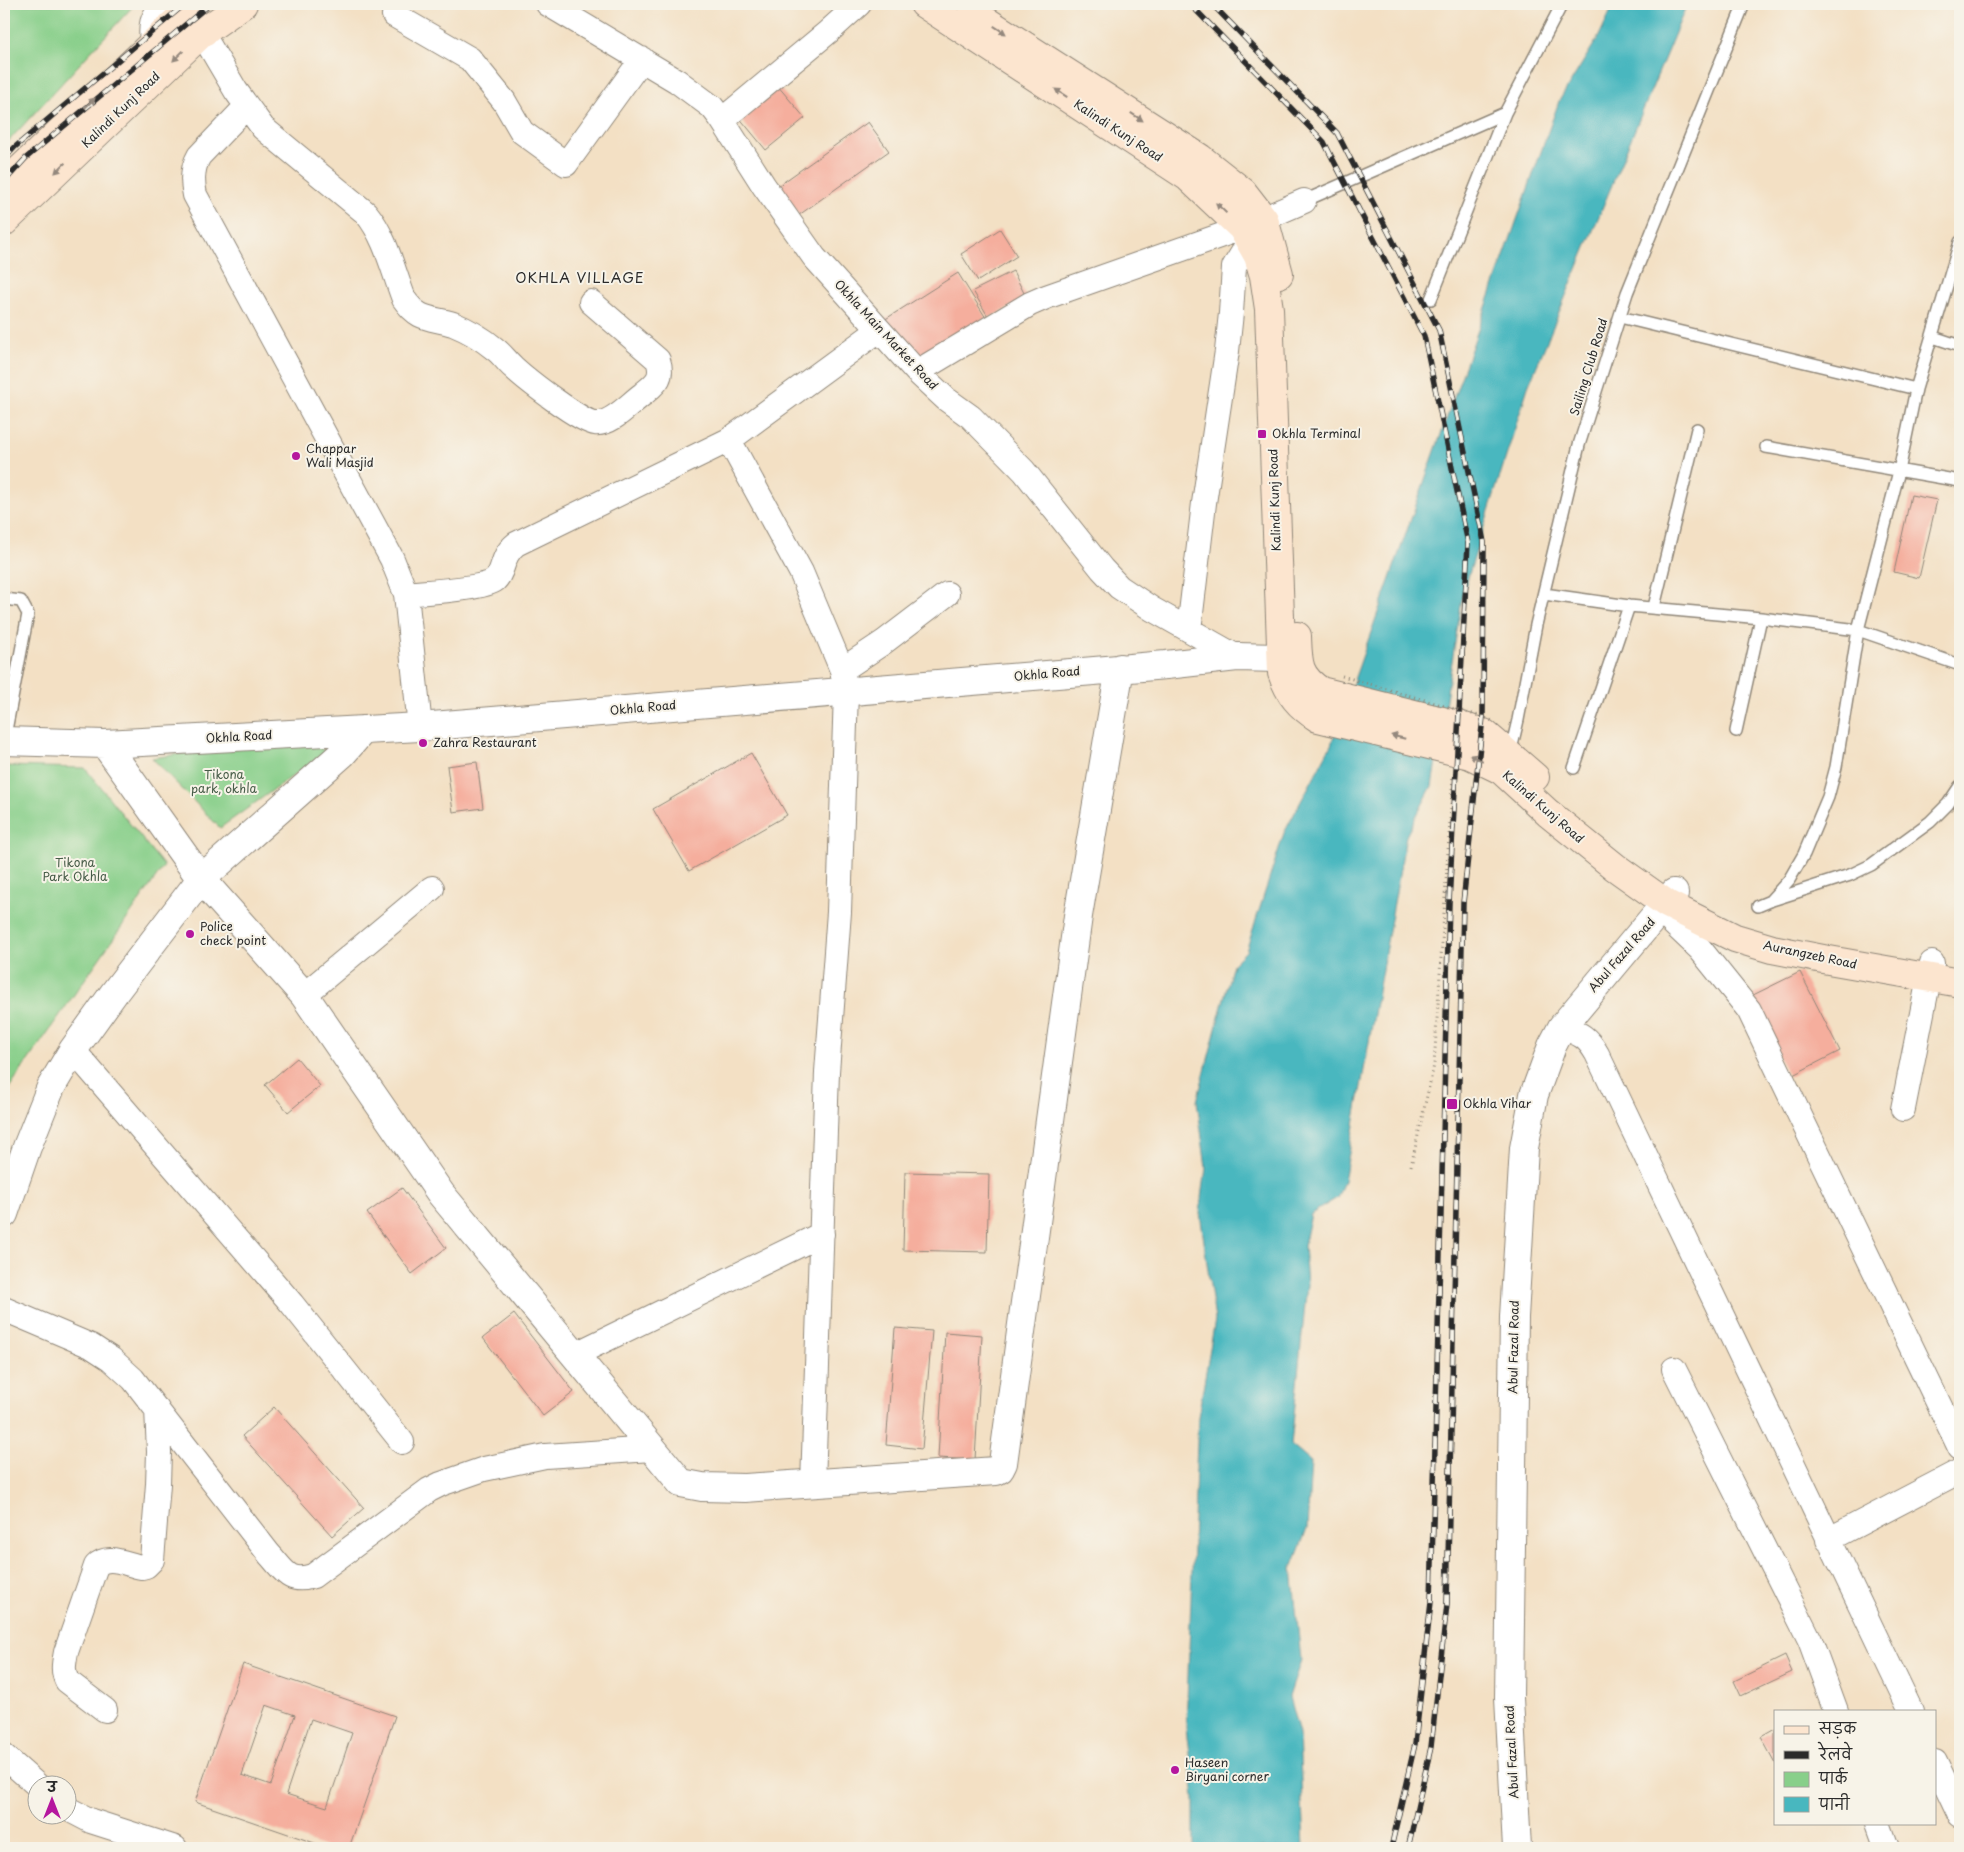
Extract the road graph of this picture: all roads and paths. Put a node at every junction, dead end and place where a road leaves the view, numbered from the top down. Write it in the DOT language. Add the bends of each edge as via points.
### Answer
graph roads {
  1 [pos="243,4"];
  2 [pos="548,4"];
  3 [pos="859,4"];
  4 [pos="924,4"];
  5 [pos="958,4"];
  6 [pos="1562,4"];
  7 [pos="1744,4"];
  8 [pos="182,6"];
  9 [pos="394,15"];
  10 [pos="202,33"];
  11 [pos="642,59"];
  12 [pos="246,107"];
  13 [pos="1505,113"];
  14 [pos="722,120"];
  15 [pos="4,185"];
  16 [pos="1304,201"];
  17 [pos="4,222"];
  18 [pos="1252,230"];
  19 [pos="1960,242"];
  20 [pos="1431,299"];
  21 [pos="592,302"];
  22 [pos="1620,317"];
  23 [pos="879,330"];
  24 [pos="1933,336"];
  25 [pos="1960,346"];
  26 [pos="917,372"];
  27 [pos="1916,389"];
  28 [pos="1697,429"];
  29 [pos="729,440"];
  30 [pos="1766,447"];
  31 [pos="1899,471"];
  32 [pos="1960,481"];
  33 [pos="406,594"];
  34 [pos="947,594"];
  35 [pos="1544,594"];
  36 [pos="4,599"];
  37 [pos="1628,606"];
  38 [pos="1654,607"];
  39 [pos="1761,618"];
  40 [pos="1189,630"];
  41 [pos="1858,630"];
  42 [pos="1238,657"];
  43 [pos="1282,658"];
  44 [pos="1960,665"];
  45 [pos="1120,668"];
  46 [pos="844,680"];
  47 [pos="1330,696"];
  48 [pos="1495,722"];
  49 [pos="420,727"];
  50 [pos="364,730"];
  51 [pos="1736,731"];
  52 [pos="4,741"];
  53 [pos="105,744"];
  54 [pos="1450,750"];
  55 [pos="1510,754"];
  56 [pos="1574,768"];
  57 [pos="1960,786"];
  58 [pos="1581,828"];
  59 [pos="201,879"];
  60 [pos="432,888"];
  61 [pos="1770,901"];
  62 [pos="1667,903"];
  63 [pos="1758,906"];
  64 [pos="1960,968"];
  65 [pos="1931,971"];
  66 [pos="1960,983"];
  67 [pos="304,995"];
  68 [pos="1562,1027"];
  69 [pos="73,1050"];
  70 [pos="1903,1109"];
  71 [pos="1411,1166"];
  72 [pos="4,1214"];
  73 [pos="822,1234"];
  74 [pos="4,1309"];
  75 [pos="574,1355"];
  76 [pos="1674,1369"];
  77 [pos="157,1409"];
  78 [pos="402,1442"];
  79 [pos="1960,1448"];
  80 [pos="652,1449"];
  81 [pos="1960,1471"];
  82 [pos="813,1484"];
  83 [pos="1828,1540"];
  84 [pos="105,1710"];
  85 [pos="1836,1710"];
  86 [pos="1911,1710"];
  87 [pos="4,1756"];
  88 [pos="1936,1764"];
  89 [pos="28,1777"];
  90 [pos="78,1814"];
  91 [pos="1960,1815"];
  92 [pos="1878,1824"];
  93 [pos="175,1848"];
  94 [pos="1517,1848"];
  95 [pos="1887,1848"];
  1 -- 10 [label="main road, Kalindi Kunj Road"];
  2 -- 11 [label="street, Okhla Main Market Road"];
  3 -- 14 [label="street"];
  18 -- 4 [label="main road, Kalindi Kunj Road, one-way" via="1188,177"];
  5 -- 18 [label="main road, Kalindi Kunj Road, one-way" via="1200,158 1243,192"];
  6 -- 13 [label="lane"];
  7 -- 22 [label="lane, Sailing Club Road"];
  8 -- 10 [label="street"];
  15 -- 8 [label="main road, one-way" via="152,44"];
  9 -- 11 [label="street" via="470,59 504,101 522,132 566,164"];
  10 -- 12 [label="street"];
  10 -- 17 [label="main road, Kalindi Kunj Road, one-way"];
  11 -- 14 [label="street, Okhla Main Market Road" via="712,107"];
  12 -- 21 [label="street" via="263,128 366,213 380,235 404,300 417,314 469,331 580,417 595,423 605,422 618,414 658,381 661,371 658,360"];
  12 -- 33 [label="street" via="198,156 194,163 194,195 392,559"];
  13 -- 16 [label="lane"];
  13 -- 20 [label="lane"];
  14 -- 23 [label="street, Okhla Main Market Road" via="814,257"];
  16 -- 18 [label="street"];
  18 -- 26 [label="street" via="1046,297"];
  18 -- 40 [label="street" via="1234,267 1229,332"];
  18 -- 43 [label="main road, Kalindi Kunj Road" via="1269,309"];
  18 -- 47 [label="main road, Kalindi Kunj Road" via="1280,281 1298,661 1308,682"];
  19 -- 24 [label="lane"];
  22 -- 27 [label="lane"];
  22 -- 35 [label="lane, Sailing Club Road" via="1580,445"];
  23 -- 26 [label="street, Okhla Main Market Road"];
  23 -- 29 [label="street"];
  24 -- 25 [label="lane"];
  24 -- 27 [label="lane"];
  26 -- 40 [label="street, Okhla Main Market Road" via="970,417 1024,471 1118,587"];
  27 -- 31 [label="lane"];
  28 -- 38 [label="lane"];
  29 -- 33 [label="street" via="516,544 506,554 500,573 492,582"];
  29 -- 46 [label="street" via="801,572"];
  30 -- 31 [label="lane"];
  31 -- 32 [label="lane"];
  31 -- 41 [label="lane"];
  33 -- 49 [label="street"];
  34 -- 46 [label="street" via="884,642"];
  35 -- 37 [label="lane"];
  35 -- 55 [label="lane, Sailing Club Road"];
  36 -- 52 [label="lane" via="21,602 28,614"];
  37 -- 38 [label="lane"];
  37 -- 56 [label="lane"];
  38 -- 39 [label="lane"];
  39 -- 41 [label="lane"];
  39 -- 51 [label="lane"];
  40 -- 42 [label="street, Okhla Main Market Road"];
  41 -- 44 [label="lane"];
  41 -- 61 [label="lane" via="1836,767 1828,797 1804,854 1789,880"];
  42 -- 43 [label="street, Okhla Road"];
  42 -- 45 [label="street, Okhla Road"];
  43 -- 47 [label="main road, Kalindi Kunj Road" via="1282,673 1287,687 1305,710"];
  45 -- 46 [label="street, Okhla Road"];
  45 -- 82 [label="street" via="1078,916 1002,1466 996,1471"];
  46 -- 49 [label="street, Okhla Road"];
  46 -- 73 [label="street" via="839,912 827,1072"];
  47 -- 48 [label="path, bridge" via="1483,717"];
  54 -- 47 [label="main road, Kalindi Kunj Road, one-way"];
  47 -- 55 [label="main road, Kalindi Kunj Road" via="1484,733"];
  49 -- 50 [label="street, Okhla Road"];
  50 -- 53 [label="street, Okhla Road"];
  50 -- 59 [label="street" via="342,754"];
  52 -- 53 [label="street, Okhla Road"];
  53 -- 59 [label="street"];
  58 -- 54 [label="main road, Kalindi Kunj Road, one-way" via="1501,770 1470,755"];
  54 -- 71 [label="path" via="1434,1065"];
  55 -- 58 [label="main road, Kalindi Kunj Road" via="1557,798"];
  57 -- 61 [label="lane" via="1930,822 1871,865"];
  58 -- 62 [label="main road, Kalindi Kunj Road"];
  59 -- 67 [label="street"];
  59 -- 69 [label="street"];
  60 -- 67 [label="street"];
  61 -- 63 [label="lane"];
  62 -- 65 [label="main road, Aurangzeb Road"];
  62 -- 68 [label="street, Abul Fazal Road"];
  62 -- 79 [label="street" via="1749,1010"];
  64 -- 65 [label="main road, Aurangzeb Road"];
  65 -- 66 [label="main road, Aurangzeb Road"];
  65 -- 70 [label="street"];
  67 -- 75 [label="street" via="441,1194"];
  68 -- 83 [label="street" via="1582,1035 1597,1054"];
  68 -- 94 [label="street, Abul Fazal Road" via="1534,1095 1524,1148 1514,1317 1509,1698"];
  69 -- 72 [label="street" via="41,1112"];
  69 -- 78 [label="street" via="292,1304"];
  73 -- 75 [label="street"];
  73 -- 82 [label="street"];
  74 -- 77 [label="street" via="91,1346 111,1359 133,1379"];
  75 -- 80 [label="street"];
  76 -- 85 [label="street" via="1810,1640"];
  77 -- 80 [label="street" via="269,1554 289,1576 302,1580 441,1484 484,1469 545,1456"];
  77 -- 84 [label="street" via="158,1484 152,1560 142,1567 111,1560 104,1560 96,1566 66,1652 64,1674 67,1681"];
  80 -- 82 [label="street" via="675,1477 690,1485 745,1488"];
  81 -- 83 [label="street"];
  83 -- 86 [label="street"];
  87 -- 89 [label="street"];
  88 -- 91 [label="street"];
  90 -- 93 [label="street"];
  92 -- 95 [label="street"];
}
